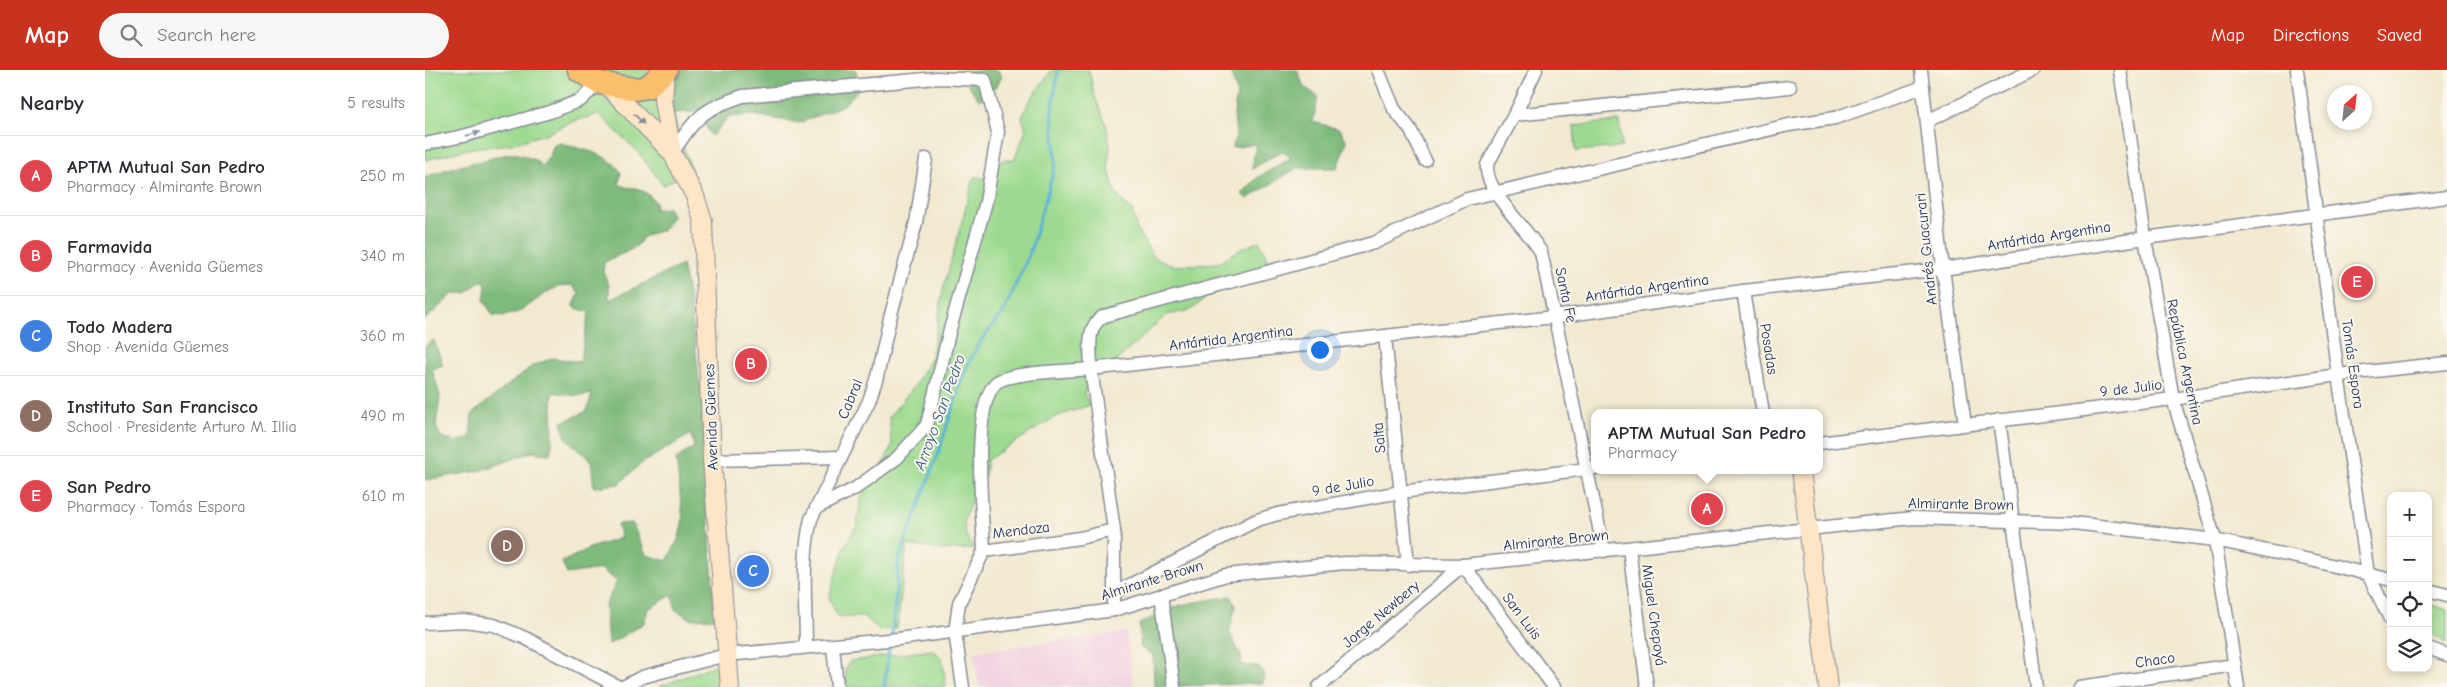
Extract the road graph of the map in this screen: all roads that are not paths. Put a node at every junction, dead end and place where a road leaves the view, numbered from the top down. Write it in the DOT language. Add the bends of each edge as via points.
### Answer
graph roads {
  1 [pos="579,70"];
  2 [pos="1378,70"];
  3 [pos="1536,70"];
  4 [pos="1921,70"];
  5 [pos="2033,70"];
  6 [pos="2120,70"];
  7 [pos="2297,70"];
  8 [pos="665,71"];
  9 [pos="603,84"];
  10 [pos="1790,87"];
  11 [pos="1923,87"];
  12 [pos="1514,115"];
  13 [pos="1927,121"];
  14 [pos="425,144"];
  15 [pos="672,154"];
  16 [pos="926,159"];
  17 [pos="1425,160"];
  18 [pos="1496,193"];
  19 [pos="2447,197"];
  20 [pos="2317,215"];
  21 [pos="2145,238"];
  22 [pos="1943,269"];
  23 [pos="1743,291"];
  24 [pos="1554,317"];
  25 [pos="1385,336"];
  26 [pos="2447,363"];
  27 [pos="1091,369"];
  28 [pos="2338,375"];
  29 [pos="2173,399"];
  30 [pos="1762,409"];
  31 [pos="1999,420"];
  32 [pos="1965,424"];
  33 [pos="1823,442"];
  34 [pos="841,457"];
  35 [pos="712,460"];
  36 [pos="1590,469"];
  37 [pos="1802,474"];
  38 [pos="1401,492"];
  39 [pos="816,508"];
  40 [pos="2013,520"];
  41 [pos="1809,529"];
  42 [pos="1114,530"];
  43 [pos="2215,540"];
  44 [pos="1629,548"];
  45 [pos="984,551"];
  46 [pos="1604,551"];
  47 [pos="1408,565"];
  48 [pos="1463,565"];
  49 [pos="2368,574"];
  50 [pos="2387,579"];
  51 [pos="2432,591"];
  52 [pos="1114,592"];
  53 [pos="1161,595"];
  54 [pos="2447,595"];
  55 [pos="1113,610"];
  56 [pos="2387,613"];
  57 [pos="425,623"];
  58 [pos="955,632"];
  59 [pos="833,646"];
  60 [pos="806,647"];
  61 [pos="2432,650"];
  62 [pos="726,655"];
  63 [pos="2447,656"];
  64 [pos="2235,665"];
  65 [pos="2133,683"];
  66 [pos="1551,686"];
  67 [pos="619,687"];
  68 [pos="623,687"];
  69 [pos="730,687"];
  70 [pos="837,687"];
  71 [pos="963,687"];
  72 [pos="1174,687"];
  73 [pos="1319,687"];
  74 [pos="1647,687"];
  75 [pos="1828,687"];
  76 [pos="2036,687"];
  77 [pos="2079,687"];
  78 [pos="2238,687"];
  1 -- 9 [label="highway"];
  2 -- 17 [label="street" via="1393,109 1410,129"];
  3 -- 12 [label="street, Santa Fe"];
  4 -- 11 [label="street, Andrés Guacurari"];
  5 -- 13 [label="street"];
  6 -- 21 [label="street, República Argentina"];
  7 -- 20 [label="street, Tomás Espora"];
  8 -- 9 [label="highway" via="647,87 636,89"];
  8 -- 15 [label="main road, Avenida Güemes" via="663,100"];
  14 -- 9 [label="street, one-way" via="550,112 581,100"];
  9 -- 15 [label="main road, Avenida Güemes, one-way"];
  10 -- 12 [label="street"];
  11 -- 13 [label="street, Andrés Guacurari"];
  11 -- 18 [label="street" via="1835,118 1789,125"];
  12 -- 18 [label="street, Santa Fe" via="1487,165 1486,174"];
  13 -- 22 [label="street, Andrés Guacurari"];
  15 -- 35 [label="main road, Avenida Güemes" via="695,196 703,222"];
  15 -- 39 [label="street" via="695,120 716,105 743,96 936,78 985,80 998,132 986,202 927,425 897,458 856,488"];
  16 -- 34 [label="street, Cabral" via="917,222 877,377 869,401"];
  18 -- 24 [label="street, Santa Fe" via="1541,252"];
  18 -- 27 [label="street" via="1467,199 1374,243 1105,316 1095,321 1091,330"];
  19 -- 20 [label="street, Antártida Argentina"];
  20 -- 21 [label="street, Antártida Argentina"];
  20 -- 28 [label="street, Tomás Espora"];
  21 -- 22 [label="street, Antártida Argentina"];
  21 -- 29 [label="street, República Argentina"];
  22 -- 23 [label="street, Antártida Argentina"];
  22 -- 32 [label="street, Andrés Guacurari"];
  23 -- 24 [label="street, Antártida Argentina"];
  23 -- 30 [label="street, Posadas"];
  24 -- 25 [label="street, Antártida Argentina"];
  24 -- 36 [label="street, Santa Fe"];
  25 -- 27 [label="street, Antártida Argentina"];
  25 -- 38 [label="street, Salta"];
  26 -- 28 [label="street, 9 de Julio"];
  27 -- 42 [label="street"];
  27 -- 45 [label="street, Antártida Argentina" via="1009,377 997,382 989,394 980,430"];
  28 -- 29 [label="street, 9 de Julio"];
  28 -- 49 [label="street, Tomás Espora"];
  29 -- 31 [label="street, 9 de Julio"];
  29 -- 43 [label="street, República Argentina"];
  31 -- 32 [label="street, 9 de Julio"];
  31 -- 40 [label="street"];
  32 -- 33 [label="street, 9 de Julio"];
  34 -- 35 [label="street"];
  34 -- 39 [label="street, Cabral"];
  35 -- 62 [label="main road, Avenida Güemes"];
  36 -- 38 [label="street, 9 de Julio"];
  36 -- 46 [label="street, Santa Fe"];
  37 -- 41 [label="main road"];
  38 -- 47 [label="street, Salta"];
  38 -- 52 [label="street, 9 de Julio" via="1257,520"];
  39 -- 60 [label="street, Cabral" via="806,539"];
  40 -- 41 [label="street, Almirante Brown" via="1913,518"];
  40 -- 43 [label="street, Almirante Brown" via="2075,523"];
  40 -- 76 [label="street"];
  41 -- 44 [label="street, Almirante Brown"];
  41 -- 75 [label="main road"];
  42 -- 45 [label="street, Mendoza"];
  42 -- 52 [label="street"];
  43 -- 49 [label="street, Almirante Brown"];
  43 -- 64 [label="street, República Argentina"];
  44 -- 46 [label="street, Almirante Brown"];
  44 -- 74 [label="street, Miguel Chepoyá"];
  45 -- 58 [label="street, Mendoza" via="959,603"];
  46 -- 48 [label="street, Almirante Brown"];
  47 -- 48 [label="street, Almirante Brown"];
  47 -- 53 [label="street, Almirante Brown" via="1345,563 1226,574"];
  48 -- 66 [label="street, San Luis"];
  48 -- 73 [label="street, Jorge Newbery"];
  49 -- 50 [label="street, Almirante Brown"];
  49 -- 56 [label="street, Tomás Espora"];
  51 -- 54 [label="street"];
  52 -- 55 [label="street"];
  53 -- 55 [label="street, Almirante Brown"];
  53 -- 72 [label="street"];
  55 -- 58 [label="street, Almirante Brown"];
  57 -- 67 [label="street" via="464,621 493,625"];
  58 -- 59 [label="street, Almirante Brown"];
  58 -- 71 [label="street, Mendoza"];
  59 -- 60 [label="street, Almirante Brown"];
  59 -- 70 [label="street"];
  60 -- 62 [label="street, Almirante Brown"];
  61 -- 63 [label="street"];
  62 -- 68 [label="street, Almirante Brown" via="642,677"];
  62 -- 69 [label="main road, Avenida Güemes"];
  64 -- 65 [label="street, Chaco"];
  64 -- 78 [label="street, República Argentina"];
  65 -- 77 [label="street, Chaco"];
}
